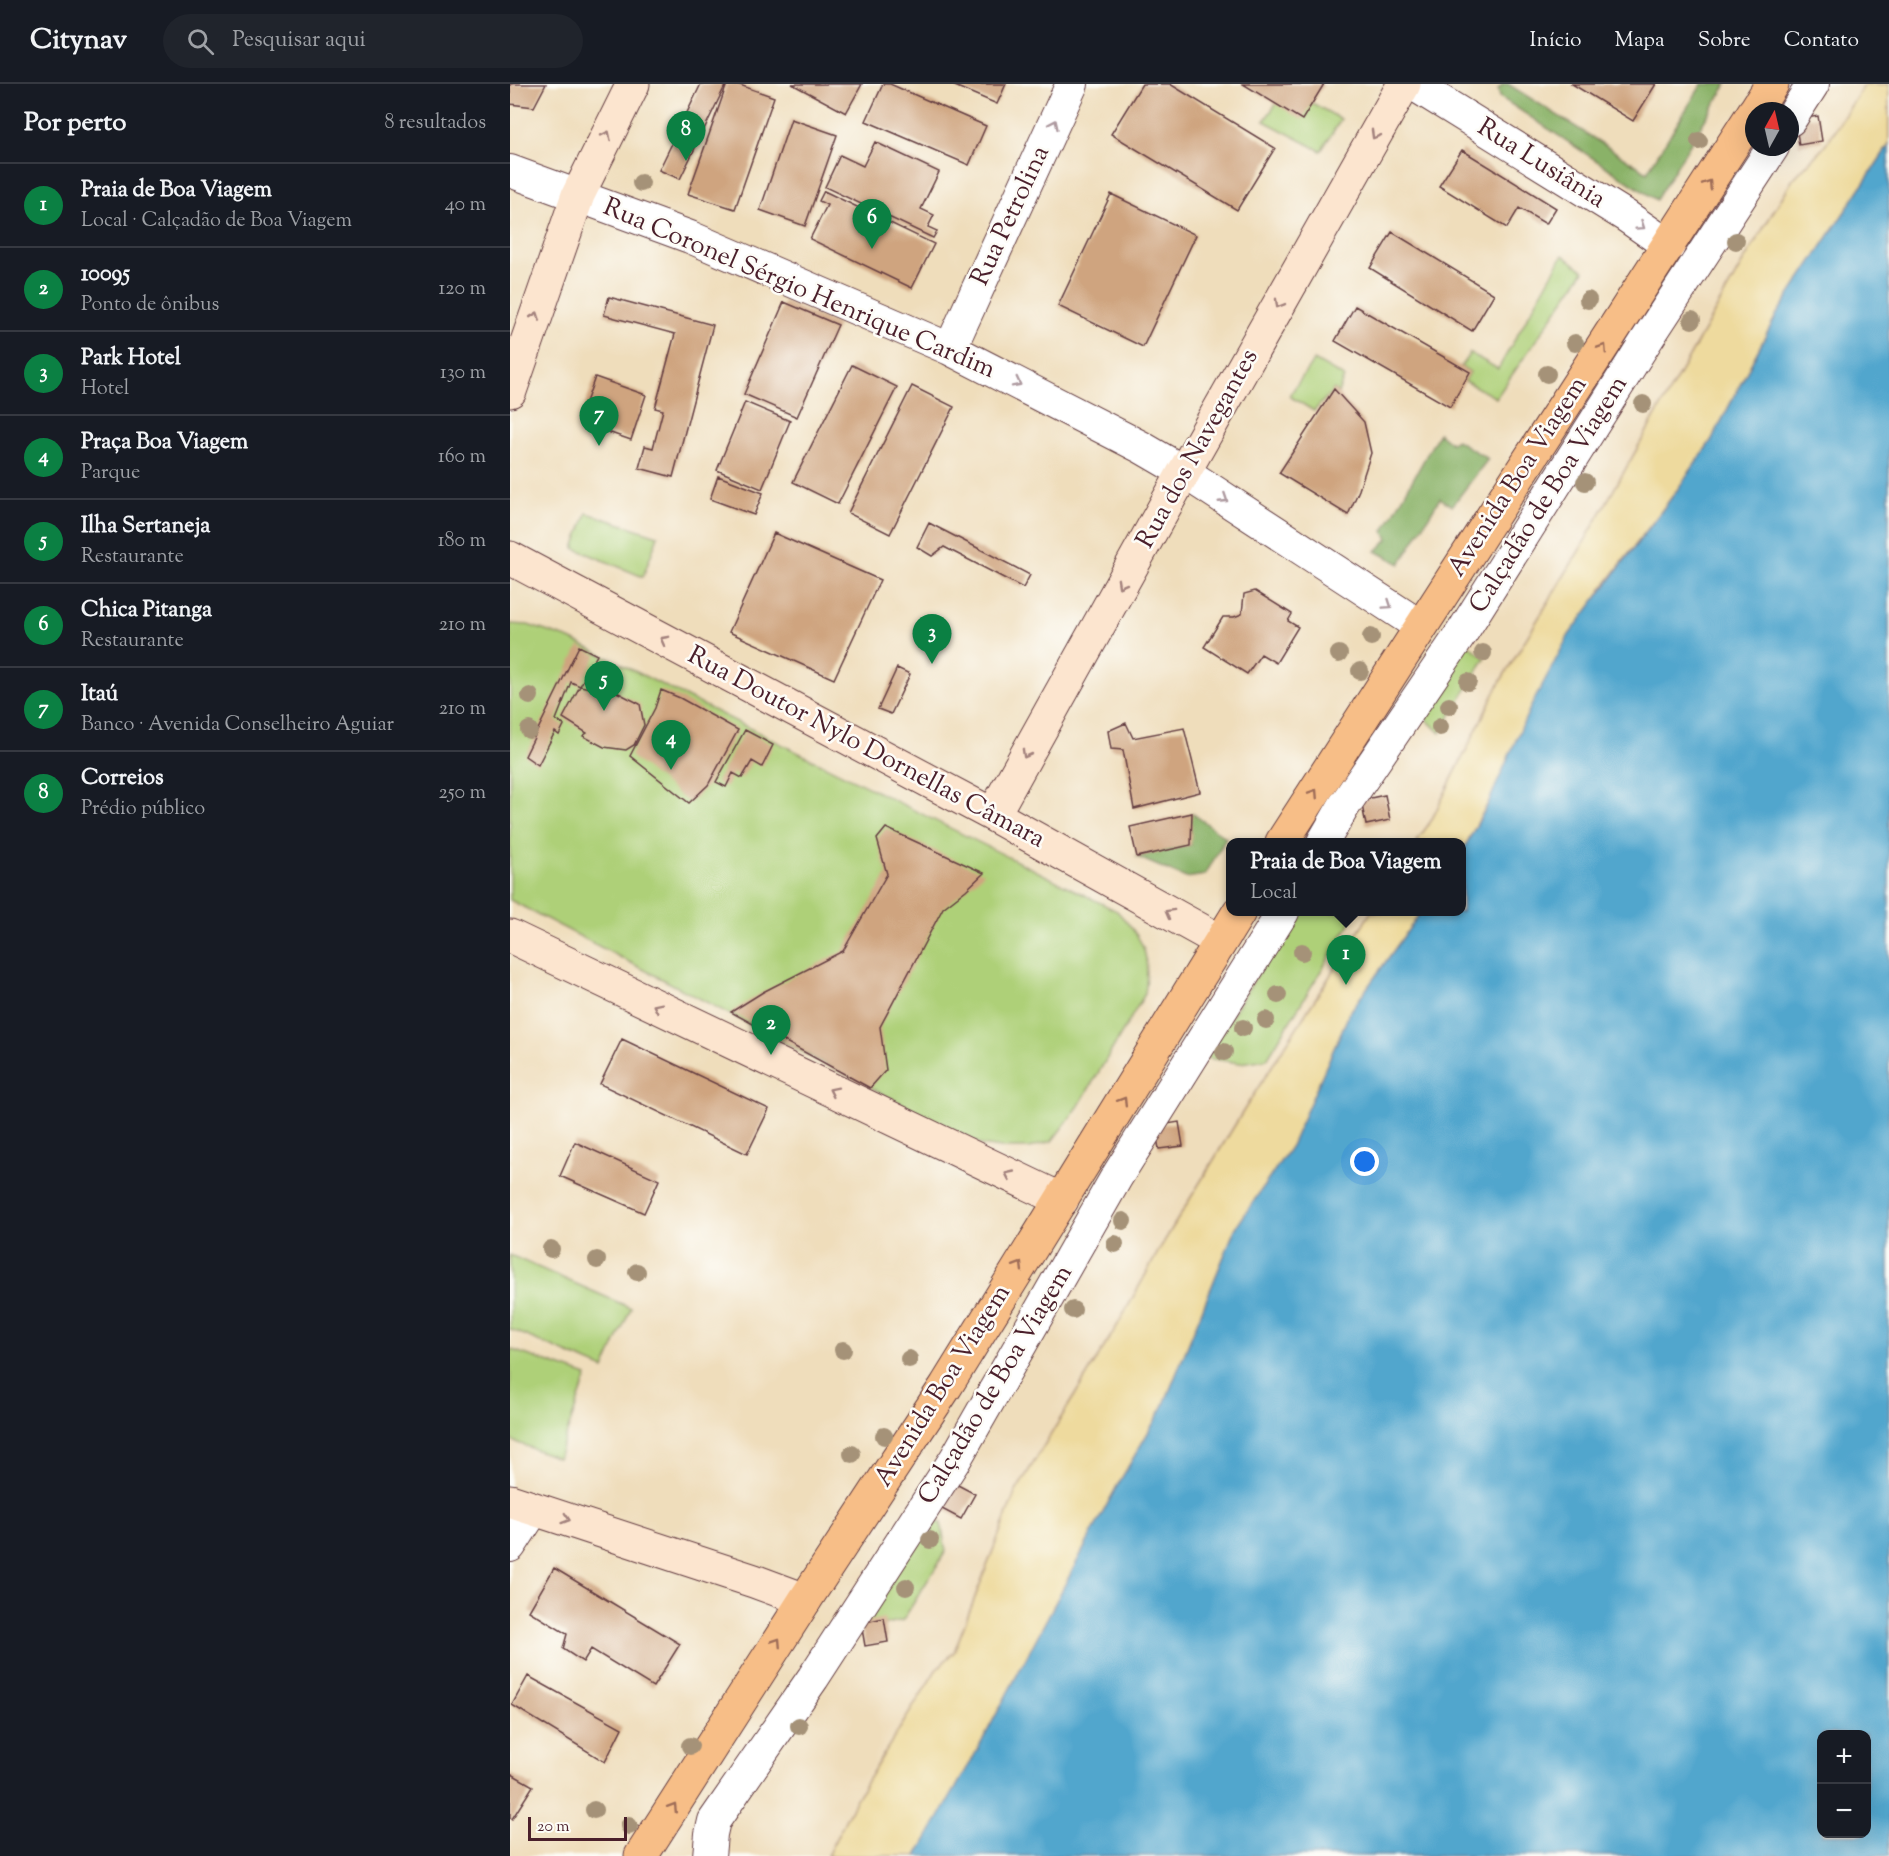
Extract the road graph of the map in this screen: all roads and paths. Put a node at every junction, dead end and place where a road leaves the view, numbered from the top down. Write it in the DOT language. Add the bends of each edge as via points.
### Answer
graph roads {
  1 [pos="633,84"];
  2 [pos="1072,84"];
  3 [pos="1404,84"];
  4 [pos="1413,84"];
  5 [pos="1772,84"];
  6 [pos="1813,84"];
  7 [pos="1760,102"];
  8 [pos="1799,106"];
  9 [pos="1745,126"];
  10 [pos="1767,156"];
  11 [pos="510,171"];
  12 [pos="578,195"];
  13 [pos="1669,246"];
  14 [pos="951,349"];
  15 [pos="510,391"];
  16 [pos="1184,472"];
  17 [pos="510,558"];
  18 [pos="1420,627"];
  19 [pos="993,814"];
  20 [pos="1285,838"];
  21 [pos="1326,838"];
  22 [pos="1236,916"];
  23 [pos="1280,916"];
  24 [pos="510,936"];
  25 [pos="1220,941"];
  26 [pos="1062,1200"];
  27 [pos="522,1505"];
  28 [pos="510,1546"];
  29 [pos="805,1600"];
  30 [pos="641,1856"];
  31 [pos="709,1856"];
  12 -- 1 [label="main road, one-way"];
  14 -- 2 [label="street, Rua Petrolina, one-way"];
  3 -- 16 [label="main road, Rua dos Navegantes, one-way"];
  4 -- 13 [label="street, Rua Lusiânia, one-way"];
  5 -- 7 [label="main road, Avenida Boa Viagem"];
  6 -- 8 [label="street"];
  13 -- 9 [label="main road, Avenida Boa Viagem, one-way"];
  10 -- 21 [label="street, Calçadão de Boa Viagem"];
  11 -- 12 [label="street, Rua Coronel Sérgio Henrique Cardim"];
  12 -- 14 [label="street, Rua Coronel Sérgio Henrique Cardim" via="690,237"];
  15 -- 12 [label="main road, one-way"];
  18 -- 13 [label="main road, Avenida Boa Viagem, one-way"];
  14 -- 16 [label="street, Rua Coronel Sérgio Henrique Cardim, one-way"];
  16 -- 18 [label="street, Rua Coronel Sérgio Henrique Cardim, one-way"];
  16 -- 19 [label="main road, Rua dos Navegantes, one-way"];
  19 -- 17 [label="main road, Rua Doutor Nylo Dornellas Câmara, one-way"];
  20 -- 18 [label="main road, Avenida Boa Viagem, one-way"];
  25 -- 19 [label="main road, Rua Doutor Nylo Dornellas Câmara, one-way"];
  22 -- 25 [label="main road, Avenida Boa Viagem"];
  23 -- 31 [label="street, Calçadão de Boa Viagem" via="1116,1178 956,1458 813,1678 714,1821"];
  26 -- 24 [label="main road, one-way"];
  26 -- 25 [label="main road, Avenida Boa Viagem, one-way"];
  29 -- 26 [label="main road, Avenida Boa Viagem, one-way"];
  27 -- 28 [label="street"];
  27 -- 29 [label="main road, one-way"];
  30 -- 29 [label="main road, Avenida Boa Viagem, one-way"];
}
